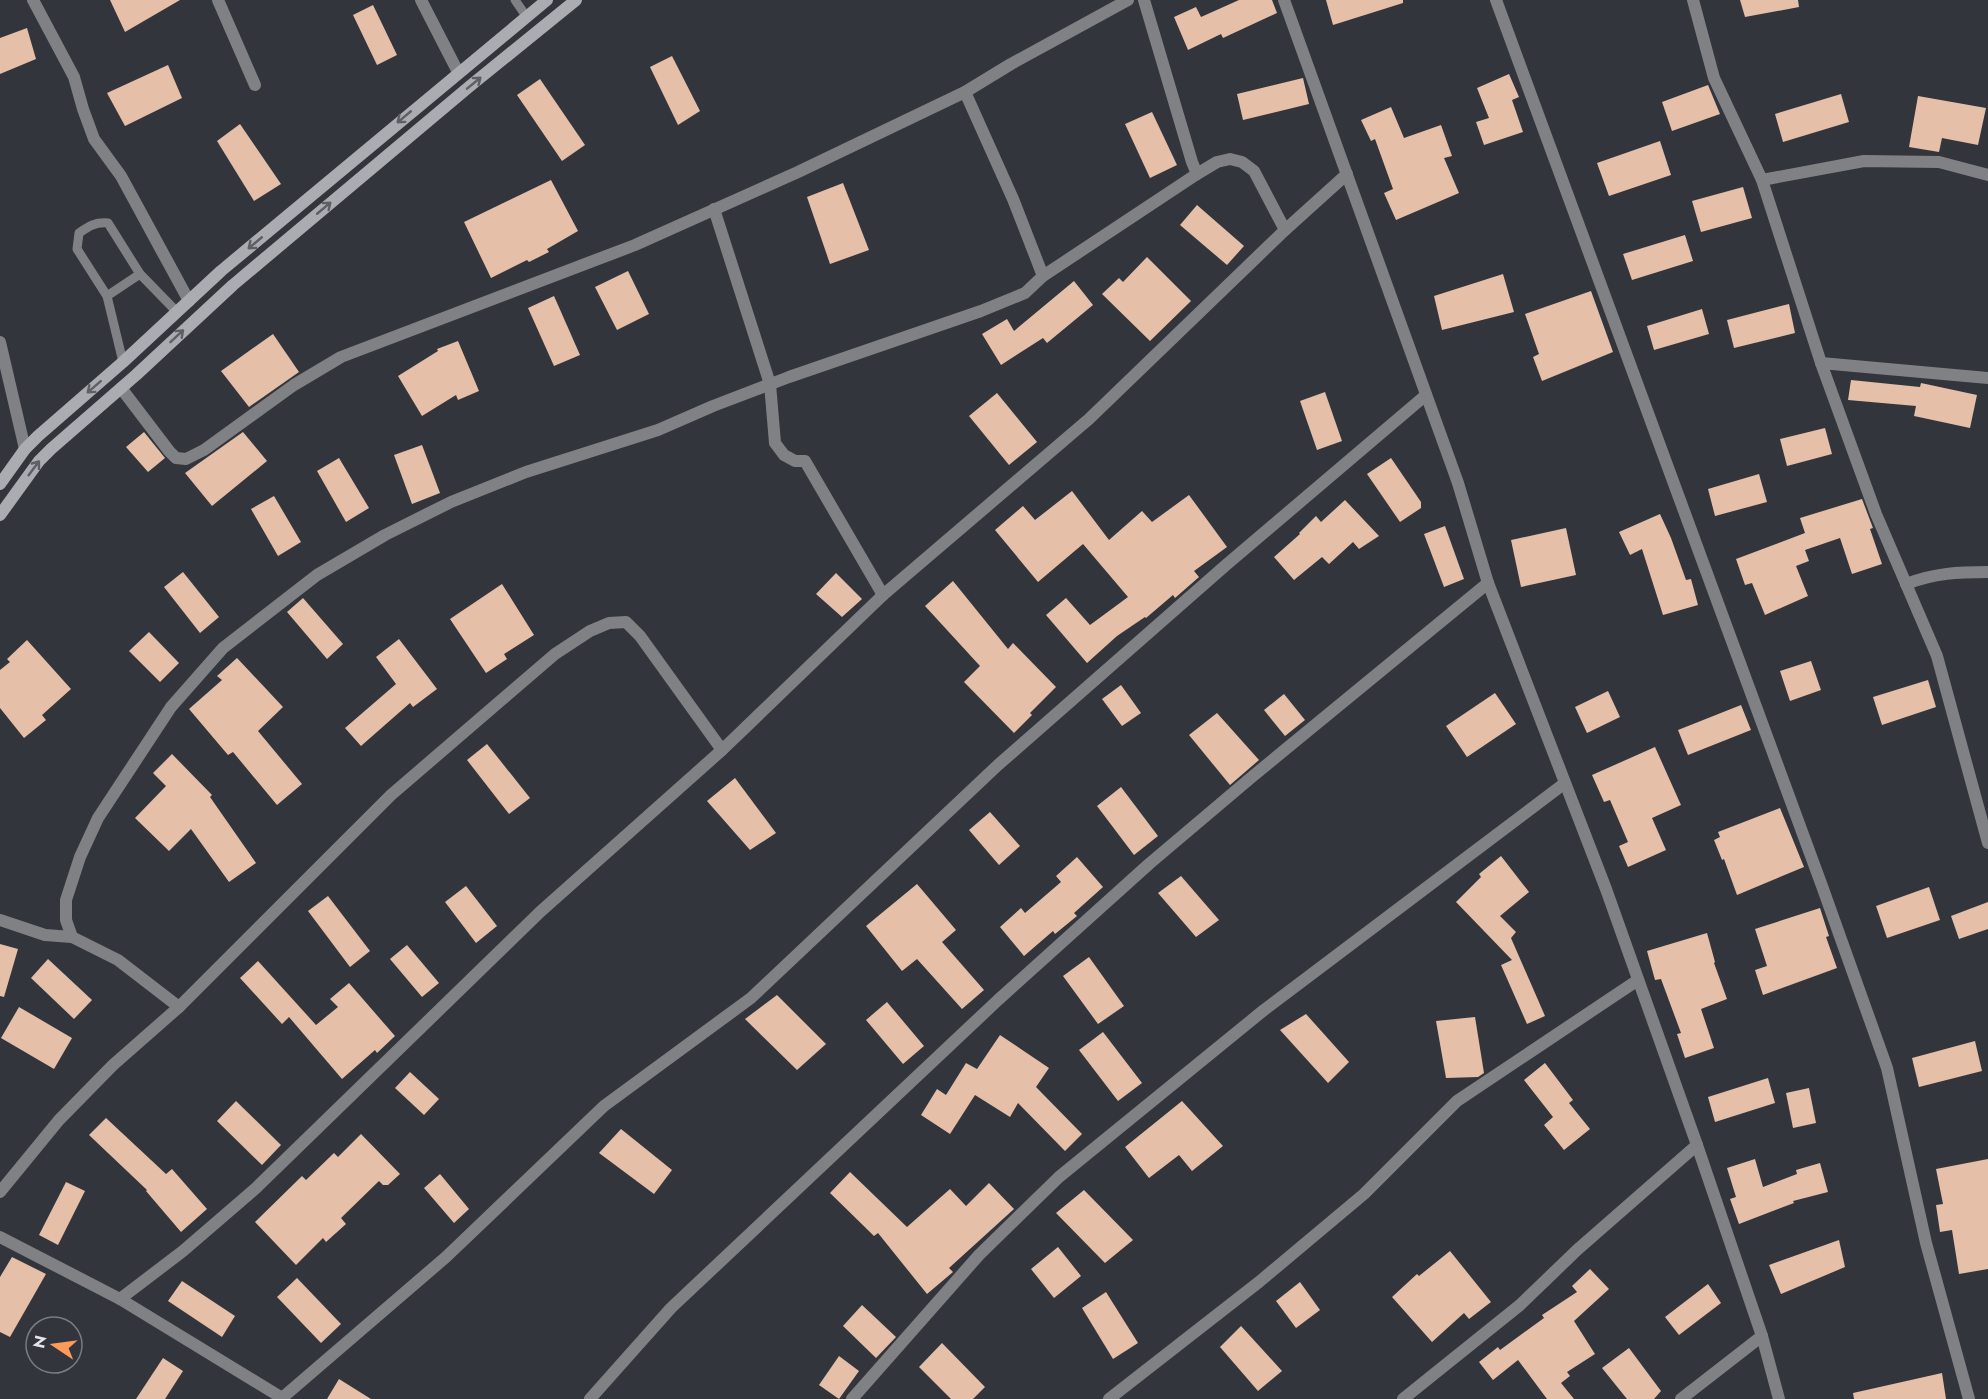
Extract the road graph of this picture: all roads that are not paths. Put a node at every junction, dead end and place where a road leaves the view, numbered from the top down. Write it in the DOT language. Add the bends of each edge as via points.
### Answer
graph roads {
  1 [pos="33,0"];
  2 [pos="218,0"];
  3 [pos="421,0"];
  4 [pos="515,0"];
  5 [pos="547,0"];
  6 [pos="576,0"];
  7 [pos="1128,0"];
  8 [pos="1144,0"];
  9 [pos="1284,0"];
  10 [pos="1496,0"];
  11 [pos="1693,0"];
  12 [pos="526,16"];
  13 [pos="458,72"];
  14 [pos="255,85"];
  15 [pos="965,92"];
  16 [pos="1197,174"];
  17 [pos="1347,174"];
  18 [pos="1988,175"];
  19 [pos="1762,180"];
  20 [pos="714,209"];
  21 [pos="1285,230"];
  22 [pos="140,274"];
  23 [pos="1042,276"];
  24 [pos="107,296"];
  25 [pos="189,301"];
  26 [pos="177,312"];
  27 [pos="0,342"];
  28 [pos="123,362"];
  29 [pos="1821,363"];
  30 [pos="1988,378"];
  31 [pos="770,384"];
  32 [pos="121,388"];
  33 [pos="1426,395"];
  34 [pos="25,449"];
  35 [pos="0,484"];
  36 [pos="0,516"];
  37 [pos="1988,572"];
  38 [pos="1488,583"];
  39 [pos="1906,584"];
  40 [pos="883,595"];
  41 [pos="722,750"];
  42 [pos="1565,783"];
  43 [pos="1988,843"];
  44 [pos="0,920"];
  45 [pos="72,937"];
  46 [pos="1638,980"];
  47 [pos="179,1007"];
  48 [pos="1697,1145"];
  49 [pos="0,1192"];
  50 [pos="0,1237"];
  51 [pos="120,1299"];
  52 [pos="1761,1336"];
  53 [pos="283,1398"];
  54 [pos="590,1399"];
  55 [pos="852,1399"];
  56 [pos="1109,1399"];
  57 [pos="1403,1399"];
  58 [pos="1681,1399"];
  59 [pos="1779,1399"];
  60 [pos="1970,1399"];
  1 -- 25 [label="street" via="74,77 94,139 121,176"];
  2 -- 14 [label="street"];
  3 -- 13 [label="street"];
  4 -- 12 [label="lane"];
  5 -- 12 [label="street"];
  32 -- 6 [label="street, one-way" via="233,285"];
  7 -- 15 [label="street"];
  8 -- 16 [label="street"];
  9 -- 17 [label="street"];
  10 -- 60 [label="street" via="1887,1068 1926,1243"];
  11 -- 19 [label="street" via="1714,78"];
  12 -- 13 [label="street"];
  13 -- 25 [label="street, one-way"];
  15 -- 20 [label="street"];
  15 -- 23 [label="street"];
  16 -- 21 [label="street" via="1217,162 1242,162 1254,171"];
  16 -- 23 [label="street"];
  17 -- 21 [label="street"];
  17 -- 33 [label="street"];
  18 -- 19 [label="street" via="1940,162 1864,161"];
  19 -- 29 [label="street"];
  20 -- 31 [label="street"];
  20 -- 32 [label="street" via="634,245 341,357 186,459 176,458 169,451"];
  21 -- 40 [label="street" via="1089,419"];
  22 -- 24 [label="lane"];
  22 -- 24 [label="lane" via="108,223 89,225 78,233 77,249"];
  22 -- 26 [label="lane"];
  23 -- 31 [label="street" via="1025,293 981,311"];
  24 -- 28 [label="lane"];
  25 -- 26 [label="street"];
  26 -- 28 [label="street"];
  27 -- 34 [label="street"];
  28 -- 34 [label="street, one-way"];
  29 -- 30 [label="street"];
  29 -- 39 [label="street"];
  31 -- 40 [label="street" via="775,443 784,455 805,461"];
  31 -- 45 [label="street" via="658,430 526,472 451,502 317,575 223,648 171,707 98,818 66,900 66,920"];
  36 -- 32 [label="street, one-way" via="39,461"];
  33 -- 38 [label="street"];
  33 -- 53 [label="street" via="998,765 751,998 604,1106 446,1257"];
  34 -- 35 [label="street"];
  37 -- 39 [label="street" via="1954,572"];
  38 -- 42 [label="street"];
  38 -- 54 [label="street" via="1149,864 1007,992 671,1308"];
  39 -- 43 [label="street" via="1937,656"];
  40 -- 41 [label="street"];
  41 -- 47 [label="street" via="626,622 609,623 590,631 555,654 391,795"];
  41 -- 51 [label="street" via="540,912 256,1188"];
  42 -- 46 [label="street"];
  42 -- 55 [label="street" via="1264,1010 1059,1177 979,1255"];
  44 -- 45 [label="street" via="45,934"];
  45 -- 47 [label="street" via="118,960"];
  46 -- 48 [label="street"];
  46 -- 56 [label="street" via="1457,1101 1364,1194"];
  47 -- 49 [label="street" via="113,1065 59,1120"];
  48 -- 52 [label="street"];
  48 -- 57 [label="street" via="1520,1305"];
  50 -- 51 [label="street"];
  51 -- 53 [label="street"];
  52 -- 58 [label="street"];
  52 -- 59 [label="street"];
}
